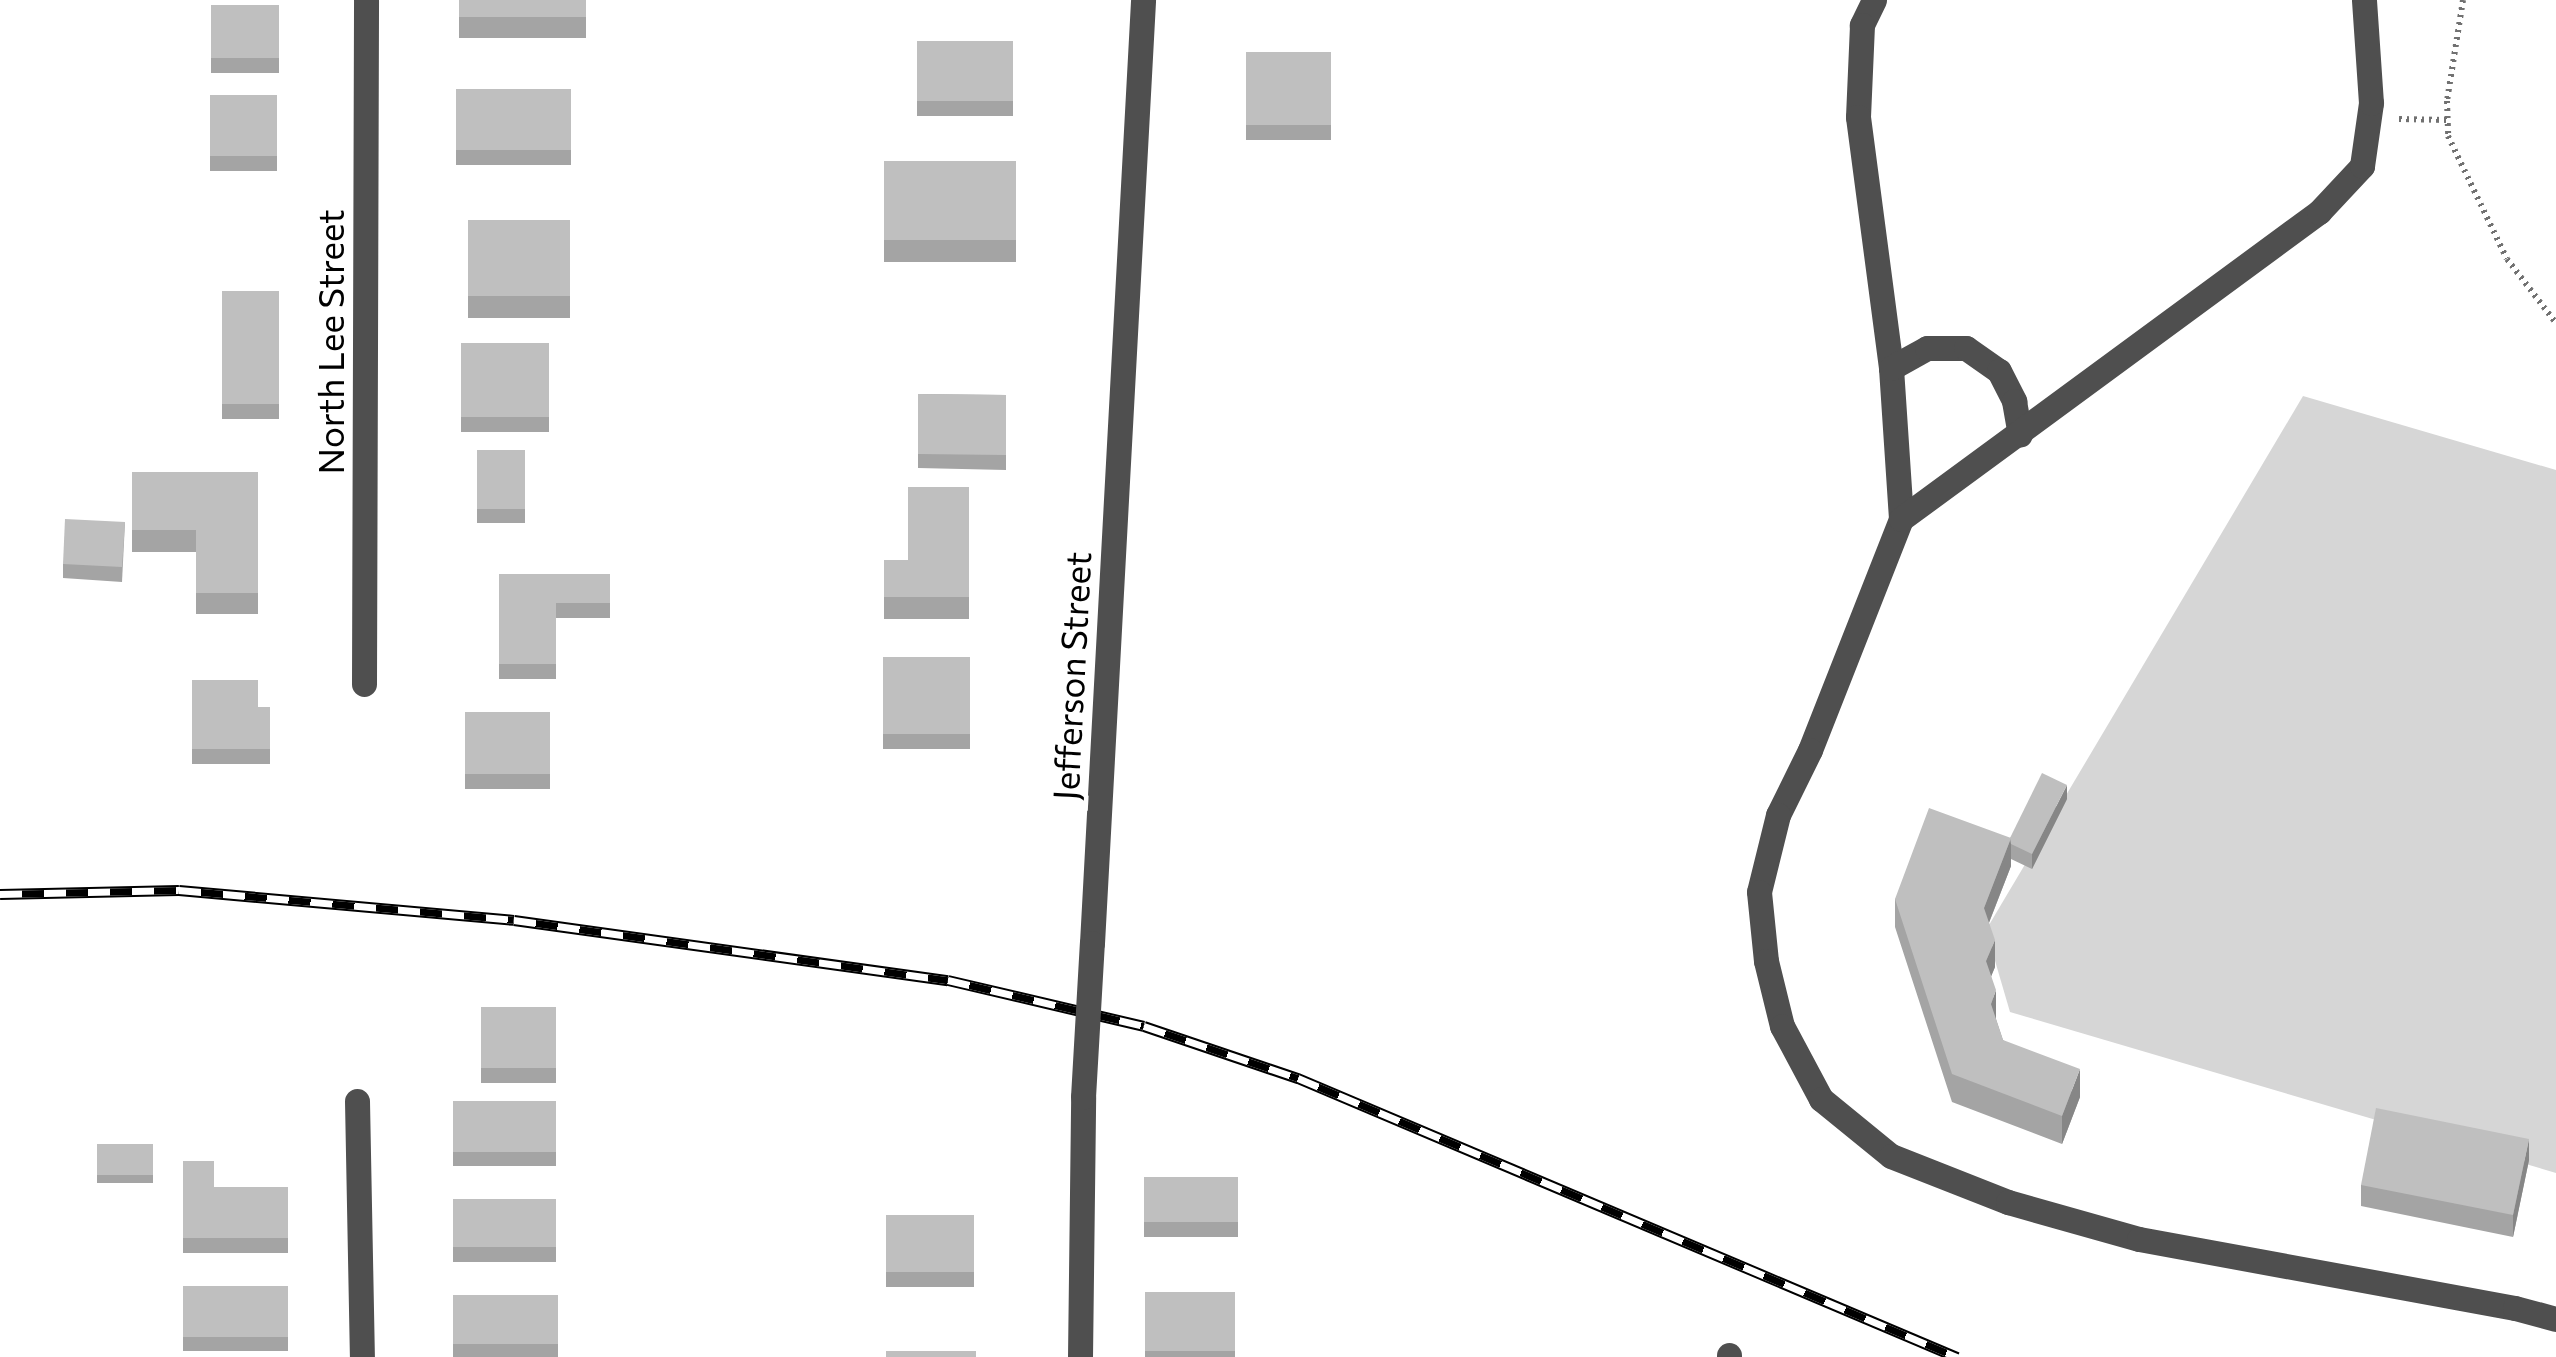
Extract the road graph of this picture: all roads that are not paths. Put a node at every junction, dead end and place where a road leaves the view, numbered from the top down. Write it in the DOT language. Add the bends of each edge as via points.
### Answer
graph roads {
  1 [pos="366,0"];
  2 [pos="1143,0"];
  3 [pos="1874,0"];
  4 [pos="2364,0"];
  5 [pos="1891,368"];
  6 [pos="2020,434"];
  7 [pos="1901,520"];
  8 [pos="364,684"];
  9 [pos="357,1101"];
  10 [pos="2556,1319"];
  11 [pos="362,1357"];
  12 [pos="1080,1357"];
  1 -- 8 [label="street, North Lee Street"];
  2 -- 12 [label="street, Jefferson Street, bridge" via="1082,1097"];
  3 -- 5 [label="street" via="1862,25 1858,117"];
  4 -- 6 [label="street" via="2369,118 2362,166 2320,212"];
  5 -- 6 [label="street" via="1927,348 1966,348 1998,372 2014,401"];
  5 -- 7 [label="street"];
  6 -- 7 [label="street"];
  7 -- 10 [label="street" via="1778,815 1759,892 1782,1026 1821,1099 1891,1156 2008,1202 2139,1239"];
  9 -- 11 [label="street"];
}
